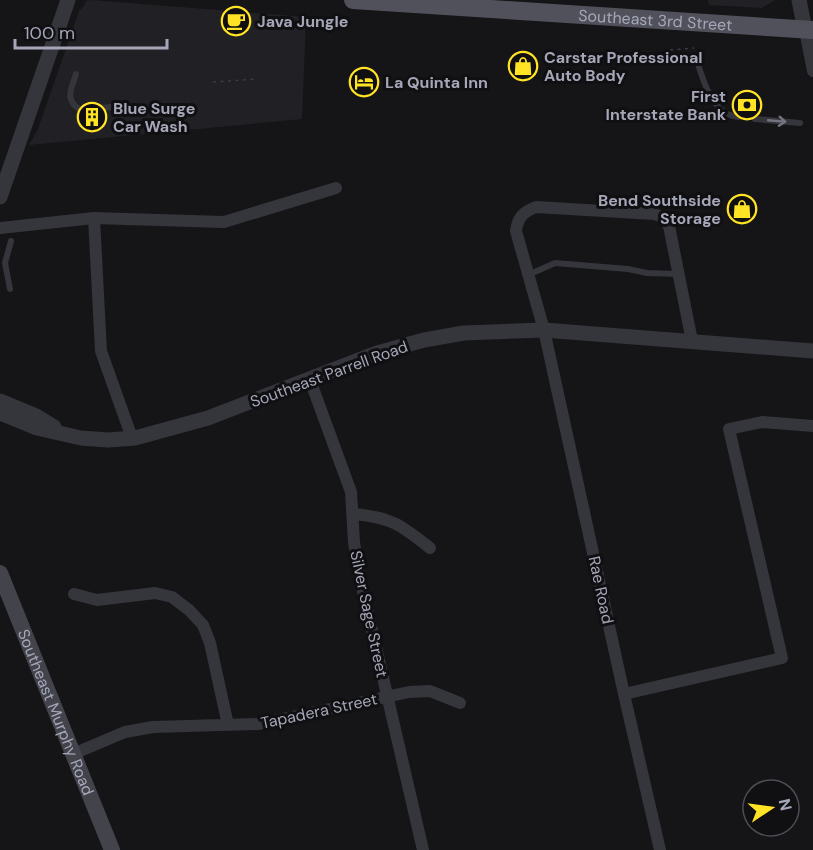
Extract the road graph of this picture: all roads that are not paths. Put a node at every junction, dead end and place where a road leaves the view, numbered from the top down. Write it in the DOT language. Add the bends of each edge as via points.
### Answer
graph roads {
  1 [pos="68,0"];
  2 [pos="353,0"];
  3 [pos="799,0"];
  4 [pos="809,30"];
  5 [pos="697,61"];
  6 [pos="813,71"];
  7 [pos="76,74"];
  8 [pos="112,107"];
  9 [pos="101,108"];
  10 [pos="81,110"];
  11 [pos="738,117"];
  12 [pos="755,118"];
  13 [pos="800,123"];
  14 [pos="336,188"];
  15 [pos="0,197"];
  16 [pos="94,218"];
  17 [pos="0,228"];
  18 [pos="11,241"];
  19 [pos="3,263"];
  20 [pos="679,274"];
  21 [pos="528,275"];
  22 [pos="10,289"];
  23 [pos="544,330"];
  24 [pos="692,341"];
  25 [pos="813,351"];
  26 [pos="310,380"];
  27 [pos="0,401"];
  28 [pos="0,413"];
  29 [pos="813,426"];
  30 [pos="64,434"];
  31 [pos="132,438"];
  32 [pos="353,514"];
  33 [pos="430,548"];
  34 [pos="0,573"];
  35 [pos="74,594"];
  36 [pos="5,601"];
  37 [pos="624,694"];
  38 [pos="387,697"];
  39 [pos="460,703"];
  40 [pos="228,725"];
  41 [pos="73,754"];
  42 [pos="112,850"];
  43 [pos="423,850"];
  44 [pos="660,850"];
  1 -- 15 [label="street"];
  2 -- 4 [label="main road, Southeast 3rd Street"];
  3 -- 4 [label="street"];
  4 -- 6 [label="street"];
  5 -- 11 [label="lane" via="704,84 718,106"];
  7 -- 10 [label="lane" via="69,93 70,100"];
  8 -- 9 [label="lane"];
  12 -- 13 [label="lane, one-way"];
  14 -- 16 [label="street" via="224,222"];
  16 -- 17 [label="street"];
  16 -- 31 [label="street" via="101,351"];
  18 -- 19 [label="lane"];
  19 -- 22 [label="lane"];
  20 -- 21 [label="lane" via="555,263"];
  20 -- 21 [label="street, Rae Road" via="669,226 663,217 536,207 524,212 516,231"];
  20 -- 24 [label="street"];
  21 -- 23 [label="street, Rae Road"];
  23 -- 24 [label="street, Southeast Parrell Road"];
  23 -- 26 [label="street, Southeast Parrell Road" via="464,333 424,340 377,353"];
  23 -- 37 [label="street, Rae Road"];
  24 -- 25 [label="street, Southeast Parrell Road"];
  26 -- 31 [label="street, Southeast Parrell Road" via="208,418"];
  26 -- 32 [label="street, Silver Sage Street" via="351,492"];
  27 -- 30 [label="street, Southeast Parrell Road" via="36,416"];
  28 -- 30 [label="street, Southeast Parrell Road"];
  29 -- 37 [label="street" via="762,422 729,429 782,658"];
  30 -- 31 [label="street, Southeast Parrell Road" via="100,440"];
  32 -- 33 [label="street" via="380,516 401,525"];
  32 -- 38 [label="street, Silver Sage Street" via="359,574"];
  34 -- 36 [label="main road, Southeast Murphy Road"];
  35 -- 40 [label="street" via="97,600 155,592 172,597 189,610 203,625 210,643"];
  36 -- 41 [label="main road, Southeast Murphy Road"];
  37 -- 44 [label="street, Rae Road"];
  38 -- 39 [label="street, Tapadera Street" via="430,691"];
  38 -- 40 [label="street, Tapadera Street" via="285,720"];
  38 -- 43 [label="street, Silver Sage Street"];
  40 -- 41 [label="street, Tapadera Street" via="153,727 125,732"];
  41 -- 42 [label="main road, Southeast Murphy Road"];
}
